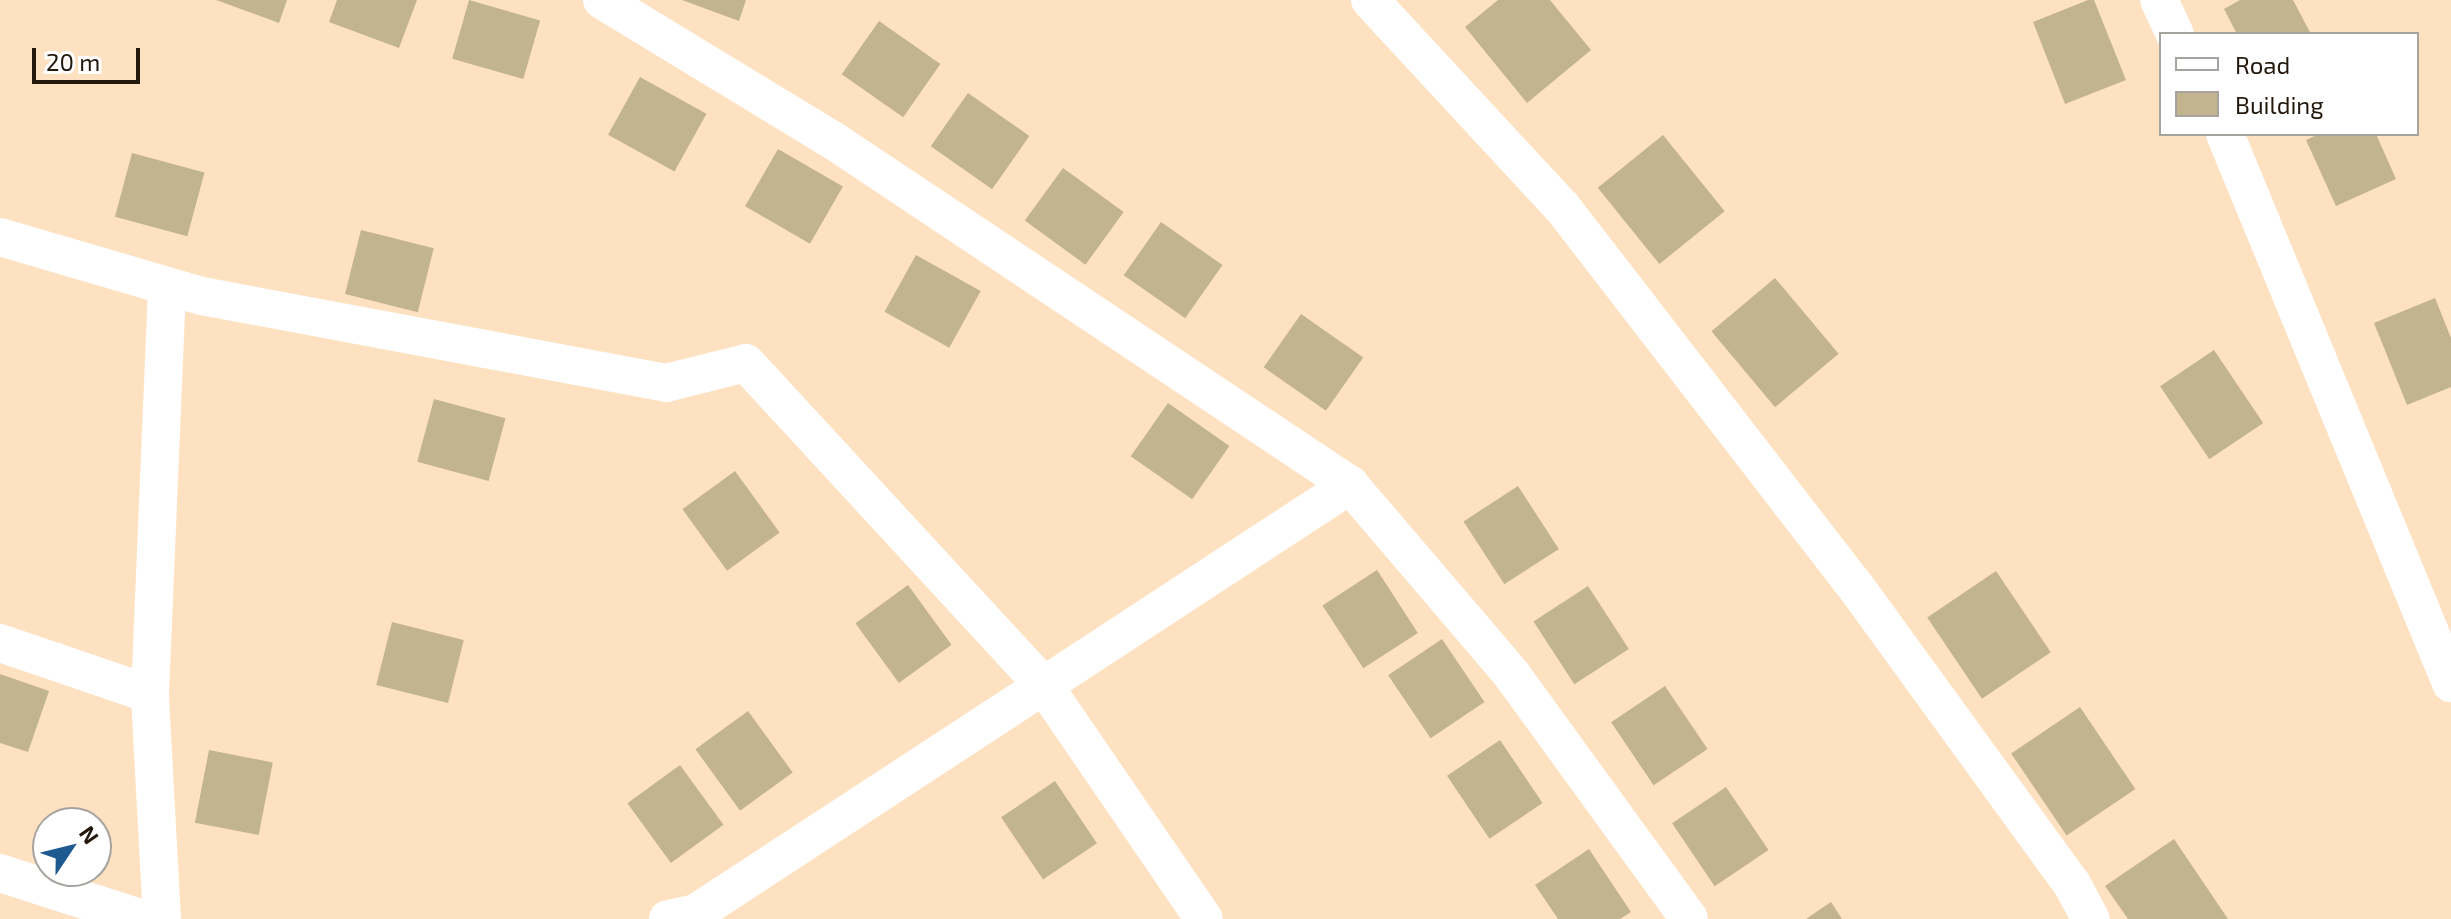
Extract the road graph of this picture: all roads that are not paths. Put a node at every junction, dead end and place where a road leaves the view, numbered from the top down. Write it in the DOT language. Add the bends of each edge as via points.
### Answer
graph roads {
  1 [pos="602,0"];
  2 [pos="1370,0"];
  3 [pos="2159,0"];
  4 [pos="2174,32"];
  5 [pos="2226,136"];
  6 [pos="0,237"];
  7 [pos="167,286"];
  8 [pos="1350,485"];
  9 [pos="0,643"];
  10 [pos="2451,683"];
  11 [pos="1045,687"];
  12 [pos="150,694"];
  13 [pos="0,873"];
  14 [pos="143,919"];
  15 [pos="162,919"];
  16 [pos="668,919"];
  17 [pos="1204,919"];
  18 [pos="1689,919"];
  19 [pos="2091,919"];
  1 -- 8 [label="street" via="834,141"];
  2 -- 19 [label="street" via="1572,219 1853,583 2072,884"];
  3 -- 4 [label="street"];
  5 -- 10 [label="street"];
  6 -- 7 [label="street"];
  7 -- 11 [label="street" via="666,383 746,363"];
  7 -- 12 [label="street"];
  8 -- 11 [label="street"];
  8 -- 18 [label="street" via="1512,675"];
  9 -- 12 [label="street"];
  11 -- 16 [label="street" via="696,913"];
  11 -- 17 [label="street"];
  12 -- 15 [label="street"];
  13 -- 14 [label="street"];
}
